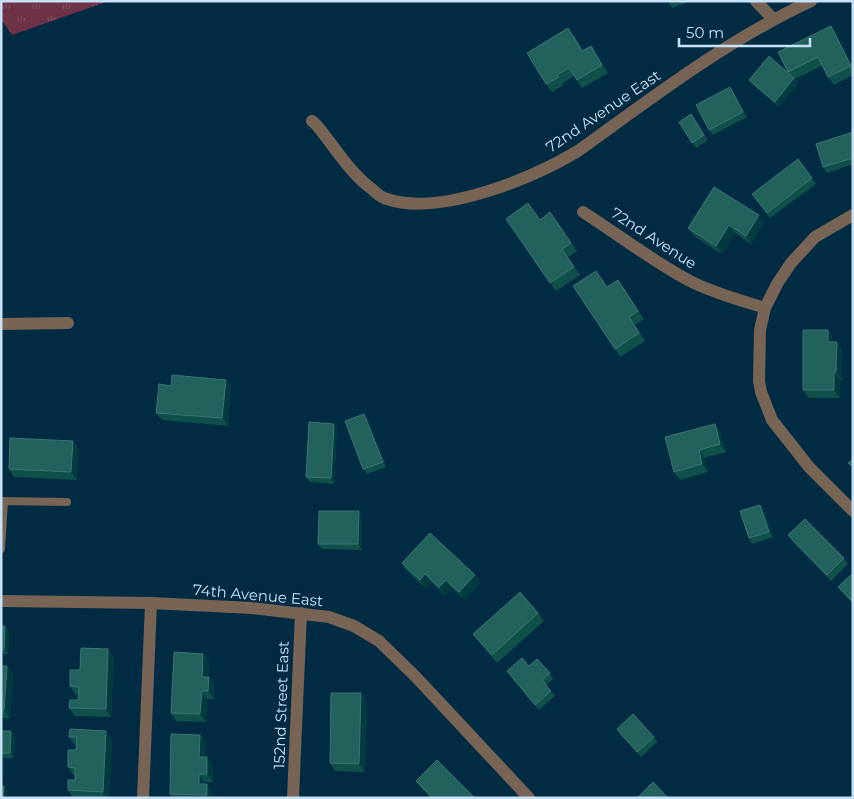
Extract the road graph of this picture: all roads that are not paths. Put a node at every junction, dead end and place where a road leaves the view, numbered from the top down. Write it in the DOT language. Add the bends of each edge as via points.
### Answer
graph roads {
  1 [pos="756,1"];
  2 [pos="811,1"];
  3 [pos="770,16"];
  4 [pos="312,121"];
  5 [pos="583,212"];
  6 [pos="853,215"];
  7 [pos="765,308"];
  8 [pos="68,323"];
  9 [pos="1,324"];
  10 [pos="2,501"];
  11 [pos="67,502"];
  12 [pos="853,511"];
  13 [pos="1,549"];
  14 [pos="1,601"];
  15 [pos="150,603"];
  16 [pos="301,613"];
  17 [pos="144,798"];
  18 [pos="294,798"];
  19 [pos="529,798"];
  1 -- 3 [label="street"];
  2 -- 3 [label="street, 72nd Avenue East"];
  3 -- 4 [label="street, 72nd Avenue East" via="561,161 494,189 452,200 410,204 386,199 347,165"];
  5 -- 7 [label="street, 72nd Avenue" via="691,282"];
  6 -- 7 [label="street" via="815,237 791,262"];
  7 -- 12 [label="street" via="760,330 759,381 772,420 810,467"];
  8 -- 9 [label="street"];
  10 -- 11 [label="lane"];
  10 -- 13 [label="lane"];
  14 -- 15 [label="street, 74th Avenue East"];
  15 -- 16 [label="street, 74th Avenue East"];
  15 -- 17 [label="street"];
  16 -- 18 [label="street, 152nd Street East"];
  16 -- 19 [label="street, 74th Avenue East" via="329,617 379,640"];
}
